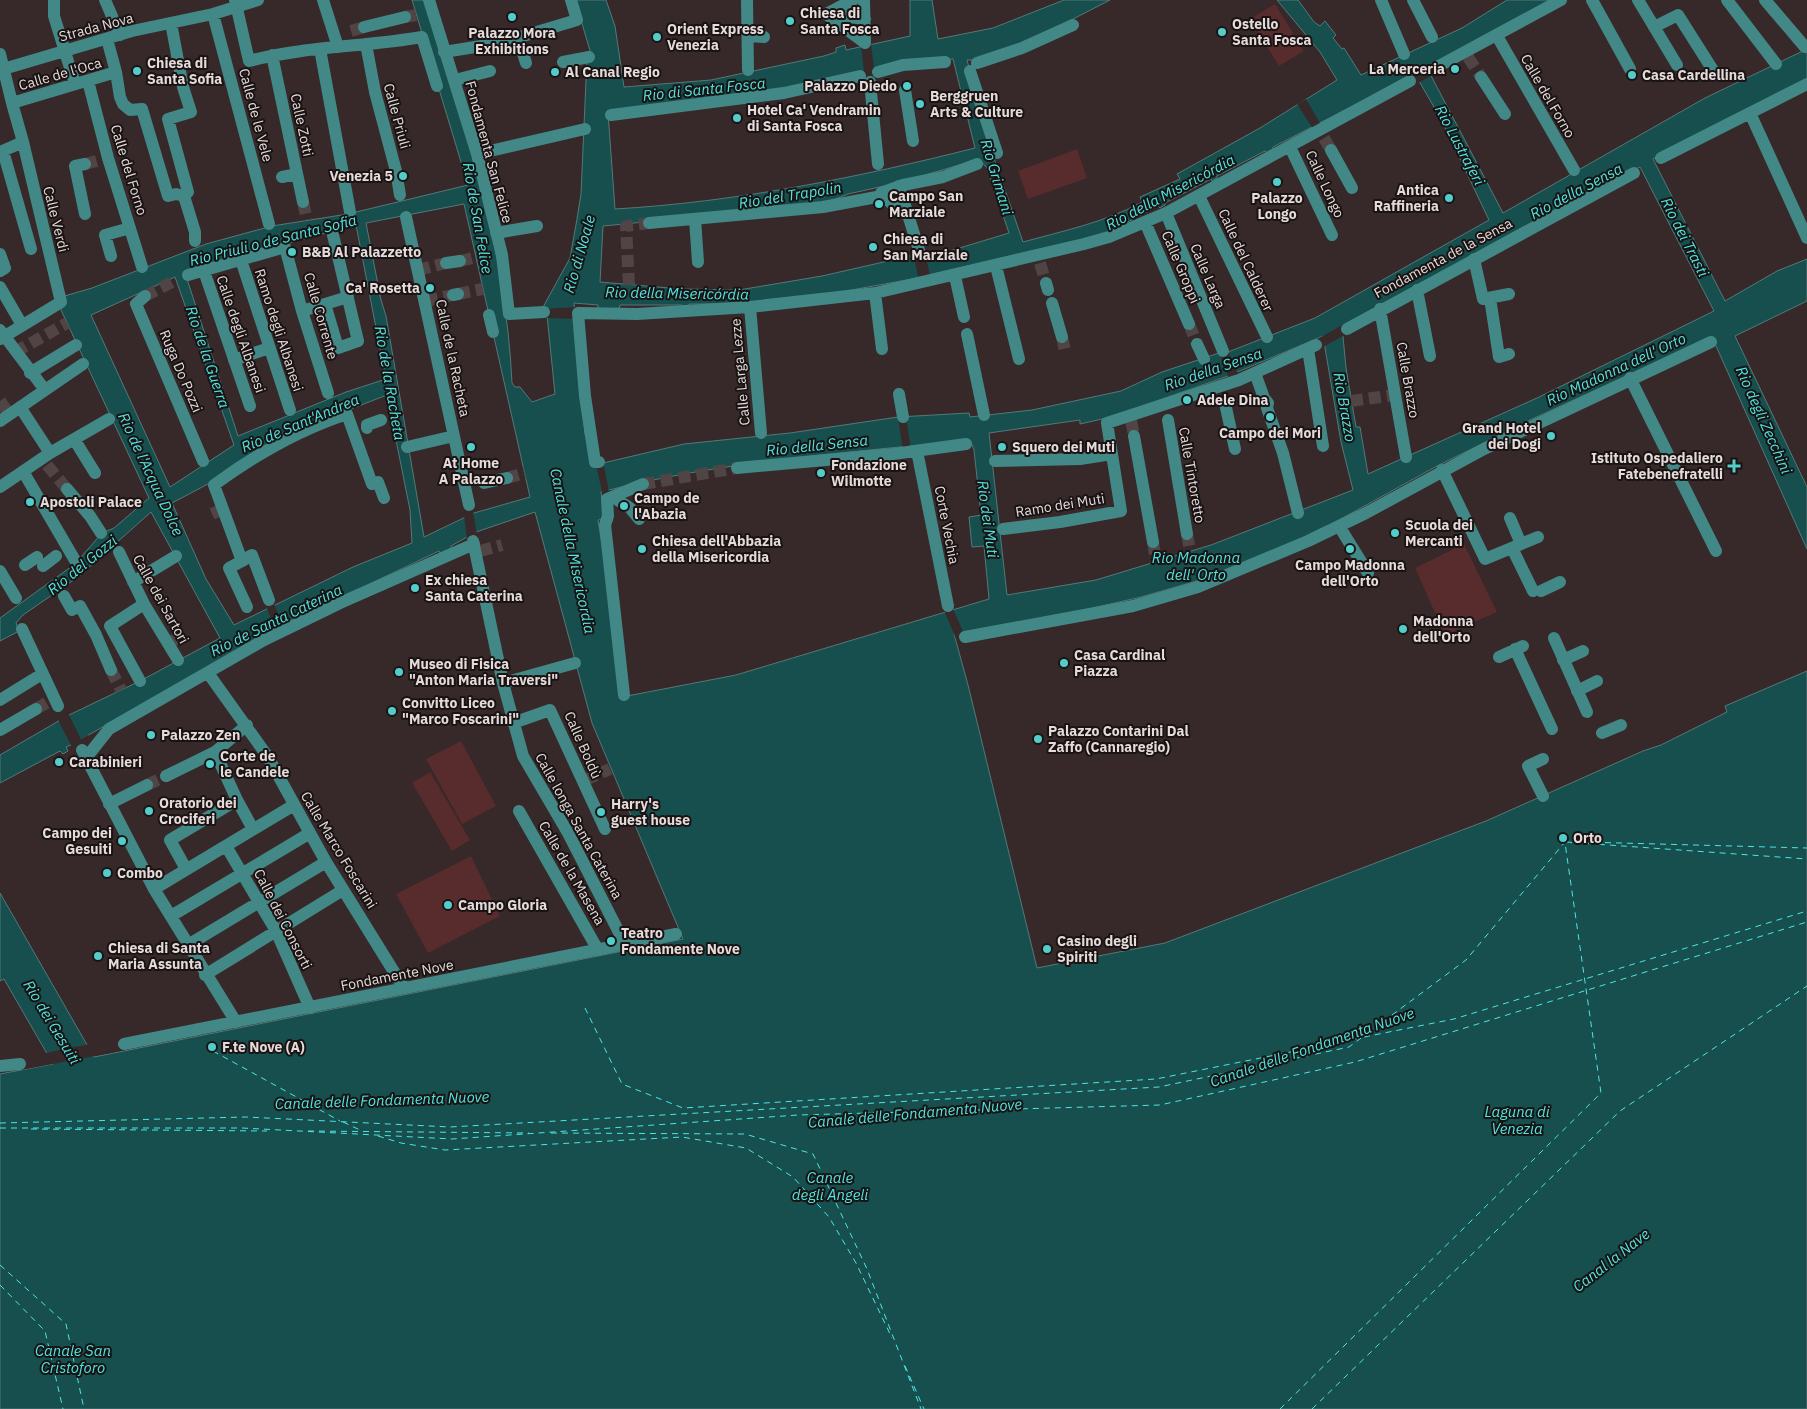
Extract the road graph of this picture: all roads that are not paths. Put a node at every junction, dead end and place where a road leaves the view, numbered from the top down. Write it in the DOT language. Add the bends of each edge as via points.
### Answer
graph roads {
  1 [pos="54,0"];
  2 [pos="105,0"];
  3 [pos="258,0"];
  4 [pos="323,0"];
  5 [pos="429,0"];
  6 [pos="571,0"];
  7 [pos="747,0"];
  8 [pos="826,0"];
  9 [pos="853,0"];
  10 [pos="864,0"];
  11 [pos="1381,0"];
  12 [pos="1561,0"];
  13 [pos="1592,0"];
  14 [pos="1638,0"];
  15 [pos="1727,0"];
  16 [pos="1765,0"];
  17 [pos="1417,1"];
  18 [pos="236,4"];
  19 [pos="213,14"];
  20 [pos="824,14"];
  21 [pos="405,17"];
  22 [pos="865,19"];
  23 [pos="171,23"];
  24 [pos="1073,25"];
  25 [pos="1654,27"];
  26 [pos="364,28"];
  27 [pos="120,35"];
  28 [pos="748,36"];
  29 [pos="1497,36"];
  30 [pos="518,37"];
  31 [pos="764,37"];
  32 [pos="1432,37"];
  33 [pos="107,39"];
  34 [pos="361,45"];
  35 [pos="1805,47"];
  36 [pos="330,48"];
  37 [pos="64,51"];
  38 [pos="444,52"];
  39 [pos="0,54"];
  40 [pos="1404,54"];
  41 [pos="272,55"];
  42 [pos="589,57"];
  43 [pos="563,62"];
  44 [pos="945,62"];
  45 [pos="526,63"];
  46 [pos="1442,64"];
  47 [pos="1677,64"];
  48 [pos="1776,64"];
  49 [pos="2,69"];
  50 [pos="1630,69"];
  51 [pos="748,70"];
  52 [pos="490,71"];
  53 [pos="116,72"];
  54 [pos="1716,75"];
  55 [pos="869,76"];
  56 [pos="1481,77"];
  57 [pos="455,80"];
  58 [pos="88,81"];
  59 [pos="1410,82"];
  60 [pos="75,84"];
  61 [pos="1807,84"];
  62 [pos="437,86"];
  63 [pos="905,90"];
  64 [pos="12,103"];
  65 [pos="1750,113"];
  66 [pos="1505,114"];
  67 [pos="611,115"];
  68 [pos="585,130"];
  69 [pos="913,141"];
  70 [pos="23,142"];
  71 [pos="1290,147"];
  72 [pos="1331,150"];
  73 [pos="2,151"];
  74 [pos="997,153"];
  75 [pos="477,154"];
  76 [pos="1661,158"];
  77 [pos="878,164"];
  78 [pos="977,164"];
  79 [pos="80,165"];
  80 [pos="1574,170"];
  81 [pos="1634,173"];
  82 [pos="297,174"];
  83 [pos="282,177"];
  84 [pos="901,185"];
  85 [pos="1352,188"];
  86 [pos="881,193"];
  87 [pos="400,195"];
  88 [pos="184,196"];
  89 [pos="1199,196"];
  90 [pos="303,202"];
  91 [pos="350,212"];
  92 [pos="1166,213"];
  93 [pos="85,214"];
  94 [pos="907,215"];
  95 [pos="406,217"];
  96 [pos="695,219"];
  97 [pos="1145,222"];
  98 [pos="649,223"];
  99 [pos="269,224"];
  100 [pos="537,226"];
  101 [pos="130,228"];
  102 [pos="496,233"];
  103 [pos="333,234"];
  104 [pos="1332,235"];
  105 [pos="1807,238"];
  106 [pos="195,241"];
  107 [pos="31,249"];
  108 [pos="919,250"];
  109 [pos="0,254"];
  110 [pos="111,256"];
  111 [pos="1474,259"];
  112 [pos="240,260"];
  113 [pos="460,261"];
  114 [pos="698,262"];
  115 [pos="446,263"];
  116 [pos="996,266"];
  117 [pos="142,267"];
  118 [pos="0,270"];
  119 [pos="204,272"];
  120 [pos="188,275"];
  121 [pos="955,276"];
  122 [pos="0,287"];
  123 [pos="1416,290"];
  124 [pos="1049,292"];
  125 [pos="875,293"];
  126 [pos="1509,294"];
  127 [pos="145,296"];
  128 [pos="347,297"];
  129 [pos="1490,298"];
  130 [pos="325,304"];
  131 [pos="750,307"];
  132 [pos="1380,309"];
  133 [pos="302,311"];
  134 [pos="544,312"];
  135 [pos="489,315"];
  136 [pos="964,317"];
  137 [pos="1189,324"];
  138 [pos="22,325"];
  139 [pos="1347,329"];
  140 [pos="493,332"];
  141 [pos="967,334"];
  142 [pos="1,335"];
  143 [pos="1062,337"];
  144 [pos="1267,337"];
  145 [pos="1711,342"];
  146 [pos="1197,344"];
  147 [pos="76,345"];
  148 [pos="269,348"];
  149 [pos="882,349"];
  150 [pos="1223,351"];
  151 [pos="1509,354"];
  152 [pos="1430,356"];
  153 [pos="1019,359"];
  154 [pos="1204,359"];
  155 [pos="234,360"];
  156 [pos="83,364"];
  157 [pos="30,372"];
  158 [pos="1256,374"];
  159 [pos="1630,378"];
  160 [pos="45,390"];
  161 [pos="328,393"];
  162 [pos="900,394"];
  163 [pos="1225,403"];
  164 [pos="250,406"];
  165 [pos="20,407"];
  166 [pos="290,410"];
  167 [pos="1166,410"];
  168 [pos="984,415"];
  169 [pos="903,417"];
  170 [pos="110,419"];
  171 [pos="381,420"];
  172 [pos="0,422"];
  173 [pos="367,428"];
  174 [pos="761,434"];
  175 [pos="454,436"];
  176 [pos="1134,436"];
  177 [pos="74,439"];
  178 [pos="966,444"];
  179 [pos="1323,446"];
  180 [pos="407,447"];
  181 [pos="1235,449"];
  182 [pos="917,451"];
  183 [pos="1112,454"];
  184 [pos="1406,457"];
  185 [pos="47,459"];
  186 [pos="203,461"];
  187 [pos="995,461"];
  188 [pos="599,462"];
  189 [pos="737,468"];
  190 [pos="1442,470"];
  191 [pos="24,473"];
  192 [pos="96,473"];
  193 [pos="507,478"];
  194 [pos="484,483"];
  195 [pos="643,484"];
  196 [pos="0,487"];
  197 [pos="67,489"];
  198 [pos="384,498"];
  199 [pos="613,498"];
  200 [pos="469,505"];
  201 [pos="1298,513"];
  202 [pos="1510,518"];
  203 [pos="639,519"];
  204 [pos="1339,526"];
  205 [pos="1003,529"];
  206 [pos="101,533"];
  207 [pos="1187,534"];
  208 [pos="1538,537"];
  209 [pos="1153,542"];
  210 [pos="1516,546"];
  211 [pos="1716,551"];
  212 [pos="119,552"];
  213 [pos="56,556"];
  214 [pos="176,556"];
  215 [pos="242,561"];
  216 [pos="76,562"];
  217 [pos="25,565"];
  218 [pos="0,571"];
  219 [pos="1368,573"];
  220 [pos="133,582"];
  221 [pos="1560,582"];
  222 [pos="64,596"];
  223 [pos="16,598"];
  224 [pos="269,600"];
  225 [pos="144,604"];
  226 [pos="948,606"];
  227 [pos="247,607"];
  228 [pos="110,626"];
  229 [pos="22,629"];
  230 [pos="95,634"];
  231 [pos="965,637"];
  232 [pos="1554,638"];
  233 [pos="1583,651"];
  234 [pos="1499,657"];
  235 [pos="178,660"];
  236 [pos="1563,660"];
  237 [pos="575,663"];
  238 [pos="111,670"];
  239 [pos="208,673"];
  240 [pos="42,674"];
  241 [pos="140,681"];
  242 [pos="1597,682"];
  243 [pos="503,683"];
  244 [pos="1577,691"];
  245 [pos="624,695"];
  246 [pos="0,700"];
  247 [pos="54,701"];
  248 [pos="36,709"];
  249 [pos="1587,712"];
  250 [pos="513,723"];
  251 [pos="1621,725"];
  252 [pos="248,726"];
  253 [pos="1552,729"];
  254 [pos="0,730"];
  255 [pos="1602,734"];
  256 [pos="215,752"];
  257 [pos="1544,759"];
  258 [pos="166,776"];
  259 [pos="146,786"];
  260 [pos="1543,796"];
  261 [pos="236,800"];
  262 [pos="109,804"];
  263 [pos="294,805"];
  264 [pos="519,811"];
  265 [pos="253,829"];
  266 [pos="605,829"];
  267 [pos="310,833"];
  268 [pos="226,846"];
  269 [pos="326,862"];
  270 [pos="183,871"];
  271 [pos="242,873"];
  272 [pos="154,888"];
  273 [pos="343,890"];
  274 [pos="258,903"];
  275 [pos="171,916"];
  276 [pos="276,931"];
  277 [pos="676,934"];
  278 [pos="186,942"];
  279 [pos="625,944"];
  280 [pos="598,950"];
  281 [pos="205,975"];
  282 [pos="404,988"];
  283 [pos="310,1008"];
  284 [pos="236,1022"];
  285 [pos="124,1044"];
  286 [pos="20,1064"];
  287 [pos="0,1066"];
  1 -- 37 [label="street" via="54,16"];
  2 -- 27 [label="street"];
  3 -- 18 [label="street, Strada Nova"];
  4 -- 36 [label="street"];
  5 -- 38 [label="street, Fondamenta San Felice"];
  6 -- 30 [label="street" via="577,20"];
  7 -- 28 [label="street"];
  8 -- 20 [label="street"];
  9 -- 20 [label="street"];
  10 -- 22 [label="street"];
  11 -- 40 [label="street"];
  12 -- 29 [label="street"];
  13 -- 50 [label="street"];
  14 -- 25 [label="street"];
  15 -- 48 [label="street"];
  16 -- 35 [label="street"];
  17 -- 32 [label="street"];
  18 -- 19 [label="street, Strada Nova"];
  18 -- 41 [label="street" via="249,60"];
  19 -- 23 [label="street, Strada Nova"];
  19 -- 99 [label="street, Calle de le Vele"];
  20 -- 22 [label="street"];
  20 -- 22 [label="street" via="865,43"];
  21 -- 26 [label="street"];
  23 -- 27 [label="street, Strada Nova"];
  23 -- 88 [label="street" via="191,112 168,118 188,192"];
  24 -- 74 [label="street" via="974,67"];
  25 -- 47 [label="street"];
  25 -- 54 [label="street" via="1678,14"];
  27 -- 33 [label="street, Strada Nova"];
  28 -- 31 [label="street"];
  28 -- 51 [label="street"];
  29 -- 46 [label="street"];
  29 -- 80 [label="street, Calle del Forno"];
  30 -- 38 [label="street"];
  30 -- 45 [label="street"];
  33 -- 37 [label="street, Strada Nova"];
  33 -- 53 [label="street, Calle de l'Oca"];
  34 -- 36 [label="street"];
  34 -- 62 [label="street" via="422,37"];
  34 -- 87 [label="street, Calle Priuli"];
  36 -- 41 [label="street"];
  36 -- 91 [label="street"];
  37 -- 49 [label="street, Strada Nova"];
  37 -- 60 [label="street"];
  38 -- 57 [label="street, Fondamenta San Felice"];
  39 -- 49 [label="street"];
  41 -- 82 [label="street, Calle Zotti"];
  42 -- 43 [label="street"];
  44 -- 55 [label="street" via="901,67"];
  49 -- 64 [label="street"];
  52 -- 57 [label="street"];
  53 -- 58 [label="street, Calle de l'Oca"];
  53 -- 88 [label="street" via="124,104 130,110 142,109 168,196"];
  55 -- 67 [label="street" via="784,93"];
  55 -- 77 [label="street"];
  56 -- 66 [label="street"];
  57 -- 75 [label="street, Fondamenta San Felice"];
  58 -- 60 [label="street, Calle de l'Oca"];
  58 -- 101 [label="street, Calle del Forno"];
  59 -- 71 [label="street" via="1322,134"];
  60 -- 64 [label="street, Calle de l'Oca"];
  61 -- 65 [label="street"];
  63 -- 69 [label="street"];
  64 -- 70 [label="street, Calle de l'Oca"];
  65 -- 76 [label="street"];
  65 -- 105 [label="street"];
  68 -- 75 [label="street"];
  70 -- 73 [label="street"];
  70 -- 138 [label="street, Calle Verdi" via="61,302"];
  71 -- 89 [label="street"];
  71 -- 104 [label="street, Calle Longo"];
  72 -- 85 [label="street"];
  73 -- 107 [label="street"];
  75 -- 102 [label="street, Fondamenta San Felice"];
  78 -- 84 [label="street" via="943,178"];
  79 -- 93 [label="street"];
  81 -- 111 [label="street, Fondamenta de la Sensa"];
  82 -- 83 [label="street"];
  82 -- 90 [label="street, Calle Zotti"];
  84 -- 86 [label="street"];
  84 -- 94 [label="street"];
  86 -- 94 [label="street"];
  86 -- 96 [label="street" via="823,207"];
  88 -- 106 [label="street"];
  89 -- 92 [label="street"];
  89 -- 144 [label="street, Calle del Calderer"];
  92 -- 97 [label="street"];
  92 -- 150 [label="street, Calle Larga"];
  94 -- 108 [label="street"];
  95 -- 175 [label="street, Calle de la Racheta"];
  96 -- 98 [label="street"];
  96 -- 114 [label="street"];
  97 -- 116 [label="street" via="1039,259"];
  97 -- 137 [label="street, Calle Groppi"];
  100 -- 102 [label="street"];
  101 -- 110 [label="street" via="105,235"];
  101 -- 117 [label="street, Calle del Forno"];
  102 -- 134 [label="street, Fondamenta San Felice" via="502,255 508,314"];
  103 -- 128 [label="street"];
  109 -- 118 [label="street" via="5,268"];
  111 -- 123 [label="street, Fondamenta de la Sensa"];
  111 -- 129 [label="street" via="1483,299"];
  112 -- 119 [label="street"];
  112 -- 133 [label="street, Calle Corrente" via="285,247"];
  112 -- 148 [label="street, Ramo degli Albanesi"];
  113 -- 115 [label="street"];
  116 -- 121 [label="street"];
  116 -- 153 [label="street"];
  119 -- 120 [label="street"];
  119 -- 155 [label="street, Calle degli Albanesi"];
  121 -- 125 [label="street"];
  121 -- 136 [label="street"];
  122 -- 138 [label="street"];
  123 -- 132 [label="street, Fondamenta de la Sensa"];
  123 -- 152 [label="street"];
  124 -- 143 [label="street"];
  125 -- 131 [label="street"];
  125 -- 149 [label="street"];
  126 -- 129 [label="street"];
  127 -- 186 [label="street, Ruga Do Pozzi" via="136,304"];
  128 -- 130 [label="street"];
  128 -- 130 [label="street" via="358,341 338,348"];
  129 -- 151 [label="street" via="1499,357"];
  130 -- 133 [label="street"];
  131 -- 174 [label="street, Calle Larga Lezze"];
  131 -- 188 [label="street" via="637,314 578,313 585,396 595,462"];
  132 -- 139 [label="street, Fondamenta de la Sensa"];
  132 -- 184 [label="street, Calle Brazzo"];
  133 -- 161 [label="street, Calle Corrente"];
  135 -- 140 [label="street"];
  138 -- 142 [label="street"];
  141 -- 168 [label="street"];
  142 -- 157 [label="street"];
  145 -- 159 [label="street"];
  146 -- 154 [label="street"];
  147 -- 157 [label="street"];
  148 -- 155 [label="street"];
  148 -- 166 [label="street, Ramo degli Albanesi"];
  155 -- 164 [label="street, Calle degli Albanesi"];
  156 -- 160 [label="street"];
  157 -- 160 [label="street"];
  158 -- 167 [label="street" via="1235,379"];
  158 -- 179 [label="street" via="1312,347"];
  158 -- 201 [label="street" via="1268,403"];
  159 -- 190 [label="street" via="1597,397"];
  159 -- 211 [label="street"];
  160 -- 165 [label="street"];
  162 -- 169 [label="street"];
  163 -- 181 [label="street"];
  165 -- 172 [label="street"];
  165 -- 185 [label="street"];
  167 -- 183 [label="street" via="1107,423"];
  167 -- 207 [label="street, Calle Tintoretto"];
  170 -- 177 [label="street"];
  171 -- 173 [label="street" via="367,425"];
  175 -- 180 [label="street"];
  175 -- 200 [label="street, Calle de la Racheta"];
  176 -- 209 [label="street"];
  177 -- 185 [label="street"];
  177 -- 192 [label="street"];
  178 -- 182 [label="street"];
  182 -- 189 [label="street"];
  182 -- 226 [label="street, Corte Vechia"];
  183 -- 187 [label="street" via="1080,459"];
  183 -- 205 [label="street, Ramo dei Muti" via="1121,511"];
  185 -- 191 [label="street"];
  190 -- 204 [label="street"];
  190 -- 210 [label="street" via="1485,559"];
  191 -- 196 [label="street"];
  191 -- 216 [label="street"];
  193 -- 194 [label="street"];
  195 -- 199 [label="street"];
  197 -- 206 [label="street"];
  198 -- 215 [label="street" via="378,482 372,484 347,414 318,424 255,455 214,485"];
  199 -- 203 [label="street" via="630,508"];
  199 -- 245 [label="street" via="607,499 608,516 605,520"];
  202 -- 210 [label="street"];
  204 -- 219 [label="street"];
  204 -- 231 [label="street" via="1198,587 1150,602"];
  208 -- 210 [label="street"];
  210 -- 221 [label="street" via="1537,591"];
  212 -- 220 [label="street, Calle dei Sartori"];
  213 -- 217 [label="street"];
  214 -- 220 [label="street"];
  215 -- 224 [label="street" via="252,556"];
  215 -- 227 [label="street" via="229,568"];
  218 -- 223 [label="street"];
  220 -- 225 [label="street, Calle dei Sartori"];
  222 -- 230 [label="street" via="72,610 80,606"];
  225 -- 228 [label="street"];
  225 -- 235 [label="street, Calle dei Sartori"];
  228 -- 230 [label="street"];
  228 -- 241 [label="street"];
  229 -- 240 [label="street"];
  230 -- 238 [label="street"];
  232 -- 236 [label="street"];
  233 -- 236 [label="street"];
  234 -- 253 [label="street" via="1519,647"];
  236 -- 244 [label="street"];
  237 -- 243 [label="street"];
  239 -- 243 [label="street, Calle longa Santa Caterina" via="281,632 474,542"];
  239 -- 252 [label="street, Calle Marco Foscarini"];
  239 -- 262 [label="street" via="109,729 84,754"];
  240 -- 246 [label="street"];
  240 -- 247 [label="street"];
  242 -- 244 [label="street"];
  243 -- 250 [label="street, Calle longa Santa Caterina"];
  244 -- 249 [label="street"];
  248 -- 254 [label="street"];
  250 -- 266 [label="street, Calle Boldù" via="550,710"];
  250 -- 279 [label="street, Calle longa Santa Caterina" via="523,756 568,833"];
  251 -- 255 [label="street"];
  252 -- 256 [label="street"];
  252 -- 263 [label="street, Calle Marco Foscarini"];
  256 -- 258 [label="street"];
  256 -- 261 [label="street"];
  257 -- 260 [label="street" via="1528,766"];
  259 -- 262 [label="street"];
  261 -- 265 [label="street"];
  261 -- 270 [label="street" via="170,840"];
  262 -- 272 [label="street"];
  263 -- 265 [label="street"];
  263 -- 267 [label="street, Calle Marco Foscarini"];
  264 -- 280 [label="street, Calle de la Masena"];
  265 -- 268 [label="street"];
  267 -- 269 [label="street, Calle Marco Foscarini"];
  267 -- 271 [label="street"];
  268 -- 270 [label="street"];
  268 -- 271 [label="street, Calle dei Consorti"];
  269 -- 273 [label="street, Calle Marco Foscarini"];
  269 -- 274 [label="street"];
  270 -- 272 [label="street"];
  271 -- 274 [label="street, Calle dei Consorti"];
  271 -- 275 [label="street"];
  272 -- 275 [label="street"];
  273 -- 276 [label="street"];
  273 -- 282 [label="street, Calle Marco Foscarini"];
  274 -- 276 [label="street, Calle dei Consorti"];
  274 -- 278 [label="street"];
  275 -- 278 [label="street"];
  276 -- 281 [label="street"];
  276 -- 283 [label="street, Calle dei Consorti"];
  277 -- 279 [label="street, Fondamente Nove"];
  278 -- 281 [label="street"];
  279 -- 280 [label="street, Fondamente Nove"];
  280 -- 282 [label="street, Fondamente Nove"];
  281 -- 284 [label="street"];
  282 -- 283 [label="street, Fondamente Nove"];
  283 -- 284 [label="street, Fondamente Nove"];
  284 -- 285 [label="street, Fondamente Nove"];
  286 -- 287 [label="street"];
}
